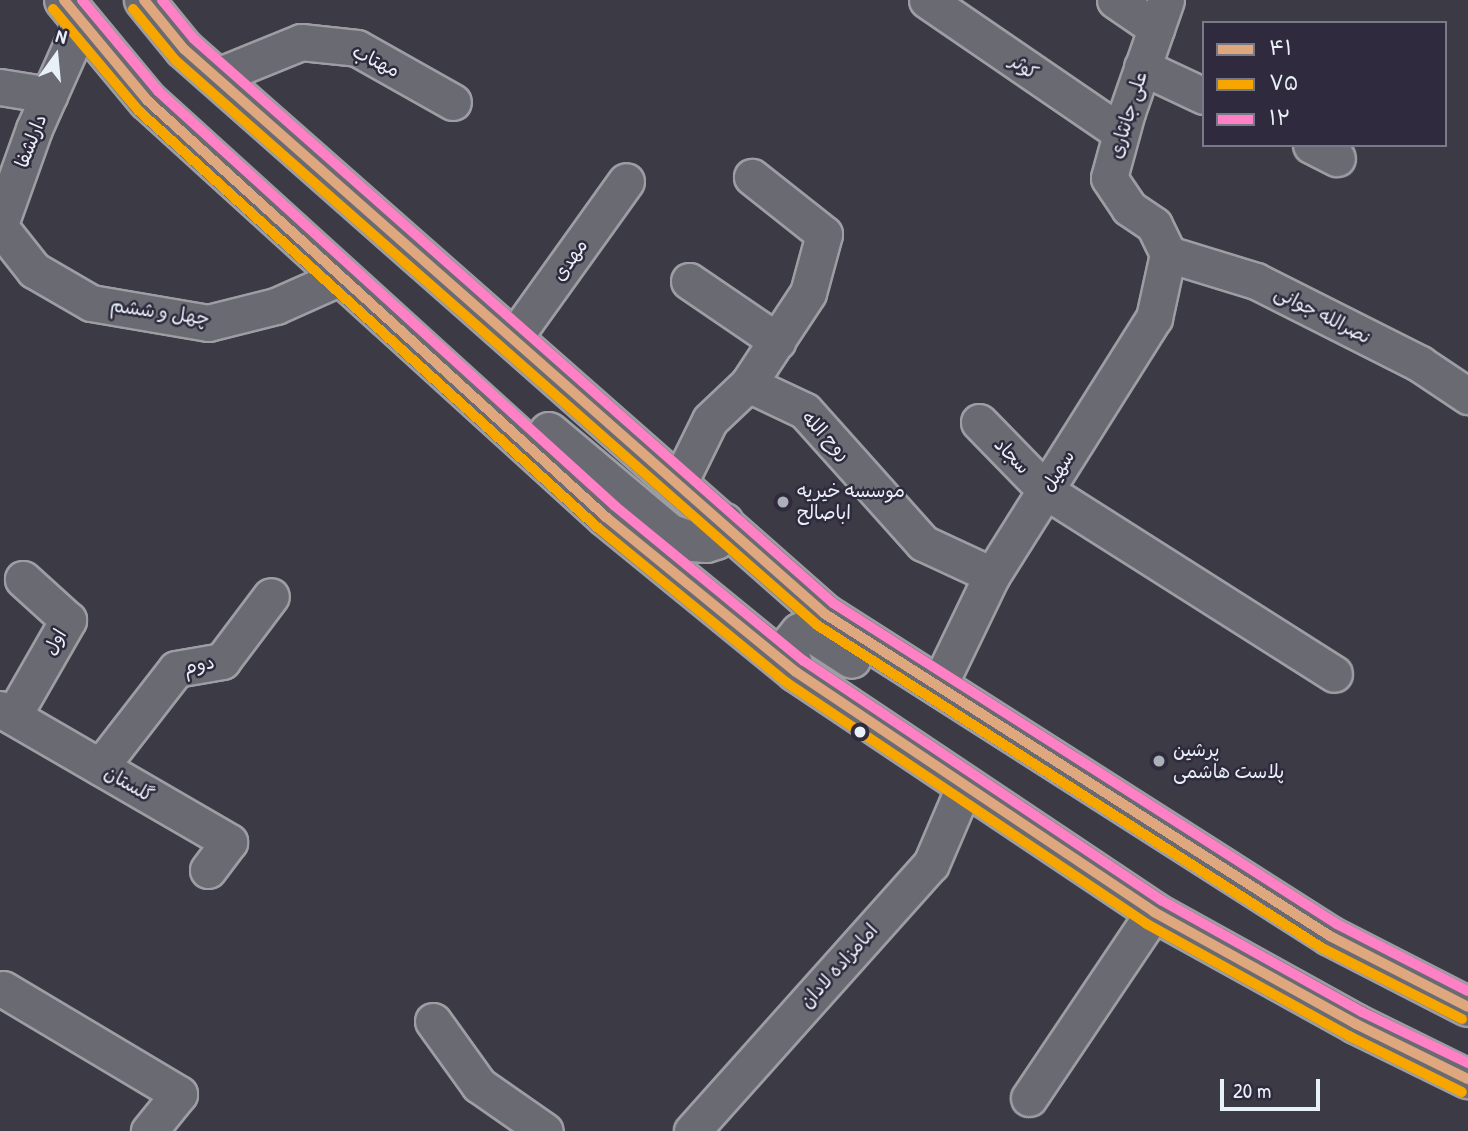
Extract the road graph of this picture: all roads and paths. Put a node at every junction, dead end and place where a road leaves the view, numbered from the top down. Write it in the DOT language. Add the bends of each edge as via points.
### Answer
graph roads {
  1 [pos="144,0"];
  2 [pos="926,0"];
  3 [pos="1115,0"];
  4 [pos="73,11"];
  5 [pos="1161,14"];
  6 [pos="1142,67"];
  7 [pos="215,77"];
  8 [pos="0,87"];
  9 [pos="49,95"];
  10 [pos="1202,95"];
  11 [pos="453,102"];
  12 [pos="1121,133"];
  13 [pos="752,177"];
  14 [pos="626,181"];
  15 [pos="0,226"];
  16 [pos="1168,254"];
  17 [pos="341,277"];
  18 [pos="689,281"];
  19 [pos="513,339"];
  20 [pos="776,341"];
  21 [pos="748,384"];
  22 [pos="464,388"];
  23 [pos="1468,395"];
  24 [pos="979,422"];
  25 [pos="678,485"];
  26 [pos="1046,491"];
  27 [pos="724,523"];
  28 [pos="992,575"];
  29 [pos="23,579"];
  30 [pos="271,597"];
  31 [pos="796,672"];
  32 [pos="1334,674"];
  33 [pos="938,687"];
  34 [pos="6,712"];
  35 [pos="1039,751"];
  36 [pos="100,767"];
  37 [pos="964,787"];
  38 [pos="208,870"];
  39 [pos="1154,912"];
  40 [pos="3,989"];
  41 [pos="1468,1007"];
  42 [pos="433,1021"];
  43 [pos="1468,1079"];
  44 [pos="1029,1098"];
  45 [pos="149,1131"];
  46 [pos="545,1131"];
  47 [pos="692,1131"];
  1 -- 7 [label="main road" via="184,49"];
  2 -- 12 [label="street, کوثر"];
  3 -- 5 [label="street"];
  4 -- 9 [label="street, دارلشفا"];
  4 -- 17 [label="main road" via="148,102"];
  5 -- 6 [label="street, علی جانثاری"];
  6 -- 10 [label="street"];
  6 -- 12 [label="street, علی جانثاری"];
  7 -- 11 [label="street, مهتاب" via="301,42 357,48"];
  7 -- 19 [label="main road"];
  8 -- 9 [label="street"];
  9 -- 15 [label="street, دارلشفا"];
  12 -- 16 [label="street, علی جانثاری" via="1109,178 1129,208 1154,225"];
  13 -- 20 [label="street" via="824,234 808,293"];
  14 -- 19 [label="street, مهدی"];
  15 -- 17 [label="street, چهل و ششم" via="34,270 92,303 208,323 276,306"];
  16 -- 23 [label="street, نصرالله جوانی" via="1256,281 1420,364"];
  16 -- 26 [label="street, سهیل" via="1154,318"];
  17 -- 22 [label="main road"];
  18 -- 20 [label="street"];
  19 -- 25 [label="main road"];
  20 -- 21 [label="street"];
  21 -- 25 [label="street" via="710,419"];
  21 -- 28 [label="street, روح الله" via="805,411 923,543"];
  22 -- 27 [label="main road" via="495,389 669,533 706,542 716,540"];
  22 -- 31 [label="main road" via="606,517"];
  24 -- 26 [label="street, سجاد"];
  25 -- 27 [label="main road"];
  26 -- 28 [label="street, سهیل"];
  26 -- 32 [label="street, سجاد"];
  27 -- 33 [label="main road" via="825,614"];
  28 -- 33 [label="street, سهیل"];
  29 -- 34 [label="street, اول" via="68,620"];
  30 -- 36 [label="street, دوم" via="222,661 176,669"];
  31 -- 35 [label="main road" via="787,649 800,633 814,634 930,709 1002,748"];
  31 -- 37 [label="main road"];
  33 -- 35 [label="main road"];
  34 -- 36 [label="street, گلستان"];
  35 -- 41 [label="main road" via="1330,936"];
  36 -- 38 [label="street, گلستان" via="229,842"];
  37 -- 39 [label="main road"];
  37 -- 47 [label="street, امامزاده لادان" via="931,864"];
  39 -- 43 [label="main road" via="1356,1024"];
  39 -- 44 [label="street"];
  40 -- 45 [label="street" via="178,1094"];
  42 -- 46 [label="street" via="479,1085"];
}
